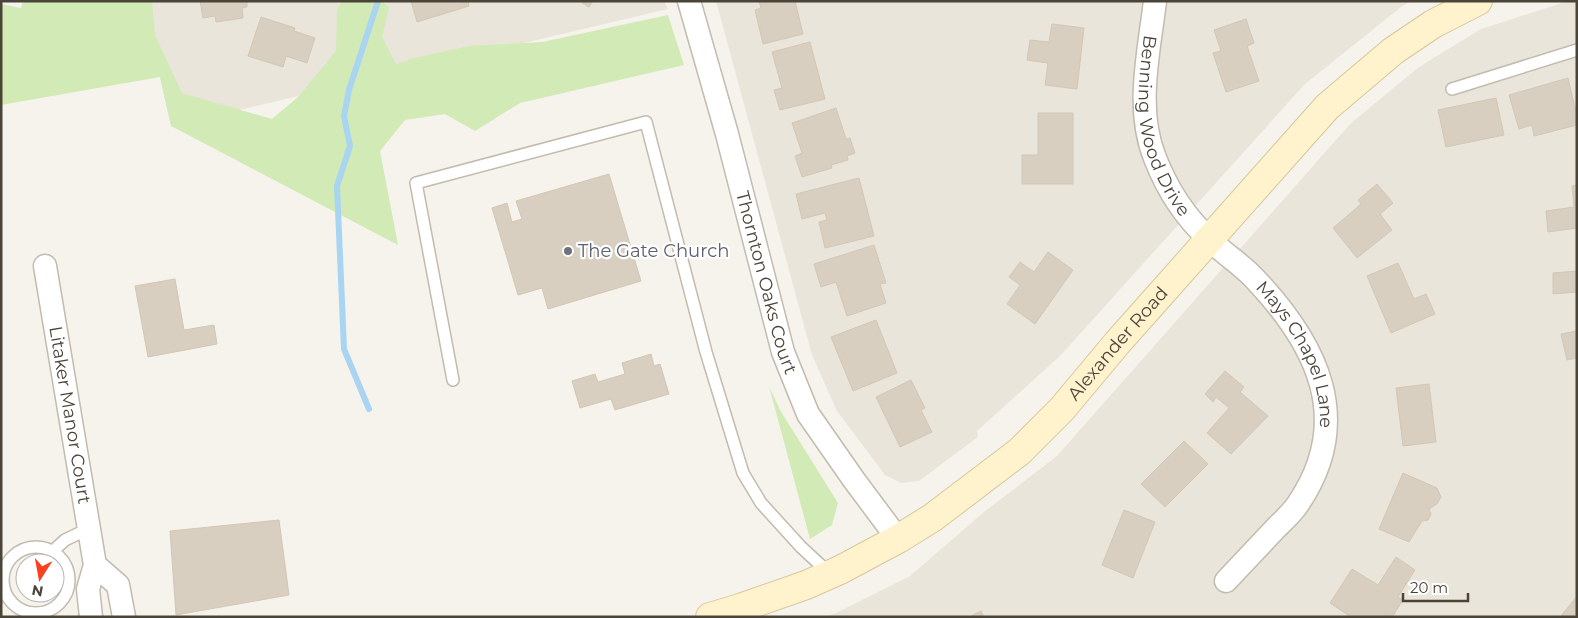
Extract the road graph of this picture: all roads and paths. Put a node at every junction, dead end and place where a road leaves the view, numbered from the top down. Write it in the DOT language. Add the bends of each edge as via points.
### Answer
graph roads {
  1 [pos="689,1"];
  2 [pos="1154,1"];
  3 [pos="1478,1"];
  4 [pos="1577,50"];
  5 [pos="1452,89"];
  6 [pos="1209,240"];
  7 [pos="45,266"];
  8 [pos="453,380"];
  9 [pos="90,528"];
  10 [pos="898,539"];
  11 [pos="53,551"];
  12 [pos="7,558"];
  13 [pos="95,565"];
  14 [pos="831,574"];
  15 [pos="1226,581"];
  16 [pos="91,617"];
  17 [pos="124,617"];
  18 [pos="710,617"];
  1 -- 10 [label="street, Thornton Oaks Court" via="783,352 808,414"];
  2 -- 6 [label="street, Benning Wood Drive" via="1144,92 1146,124 1154,156 1168,189 1187,217"];
  3 -- 6 [label="street, Alexander Road" via="1433,24 1393,51 1327,107"];
  4 -- 5 [label="lane"];
  6 -- 10 [label="street, Alexander Road" via="1062,408 1019,452 932,518"];
  6 -- 15 [label="street, Mays Chapel Lane" via="1254,277 1308,350 1320,376 1327,424 1322,454 1311,483 1297,506"];
  7 -- 9 [label="street, Litaker Manor Court"];
  8 -- 14 [label="lane" via="416,183 646,122 706,352 743,473 761,503"];
  9 -- 11 [label="lane" via="65,540"];
  9 -- 13 [label="street, Litaker Manor Court"];
  10 -- 14 [label="street, Alexander Road"];
  11 -- 12 [label="lane" via="31,547"];
  11 -- 12 [label="lane" via="66,567 68,588 64,598 47,611 26,611 8,598 3,577"];
  13 -- 16 [label="street, Litaker Manor Court" via="88,589"];
  13 -- 17 [label="street" via="118,585"];
  14 -- 18 [label="street, Alexander Road"];
}
